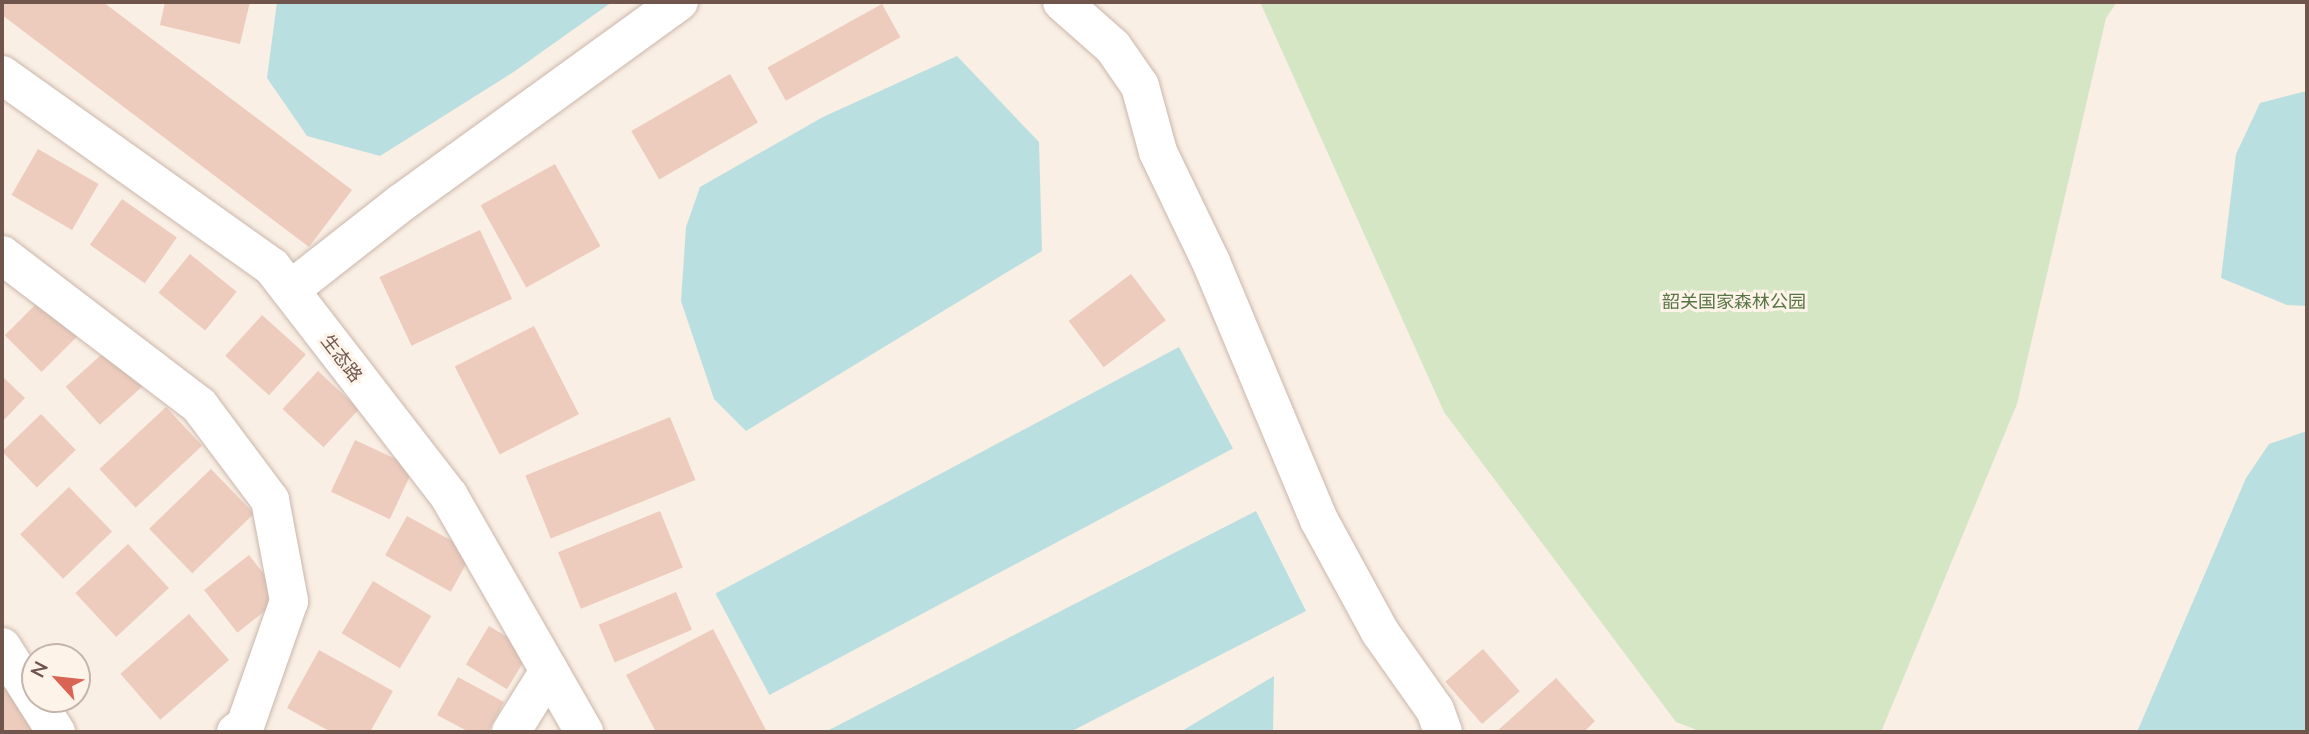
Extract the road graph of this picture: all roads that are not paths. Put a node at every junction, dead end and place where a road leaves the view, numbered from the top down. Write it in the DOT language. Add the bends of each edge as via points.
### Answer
graph roads {
  1 [pos="679,2"];
  2 [pos="1062,2"];
  3 [pos="2,75"];
  4 [pos="2,255"];
  5 [pos="290,290"];
  6 [pos="2,647"];
  7 [pos="549,671"];
  8 [pos="56,732"];
  9 [pos="236,732"];
  10 [pos="511,732"];
  11 [pos="584,732"];
  12 [pos="1443,732"];
  1 -- 5 [label="street" via="401,202"];
  2 -- 12 [label="street" via="1113,47 1140,86 1158,152 1211,262 1318,520 1380,632 1435,710"];
  3 -- 5 [label="street, 生态路" via="272,267"];
  4 -- 9 [label="street" via="199,404 270,500 289,601 245,726"];
  5 -- 7 [label="street, 生态路" via="449,496"];
  6 -- 8 [label="street"];
  7 -- 10 [label="street"];
  7 -- 11 [label="street, 生态路"];
}
